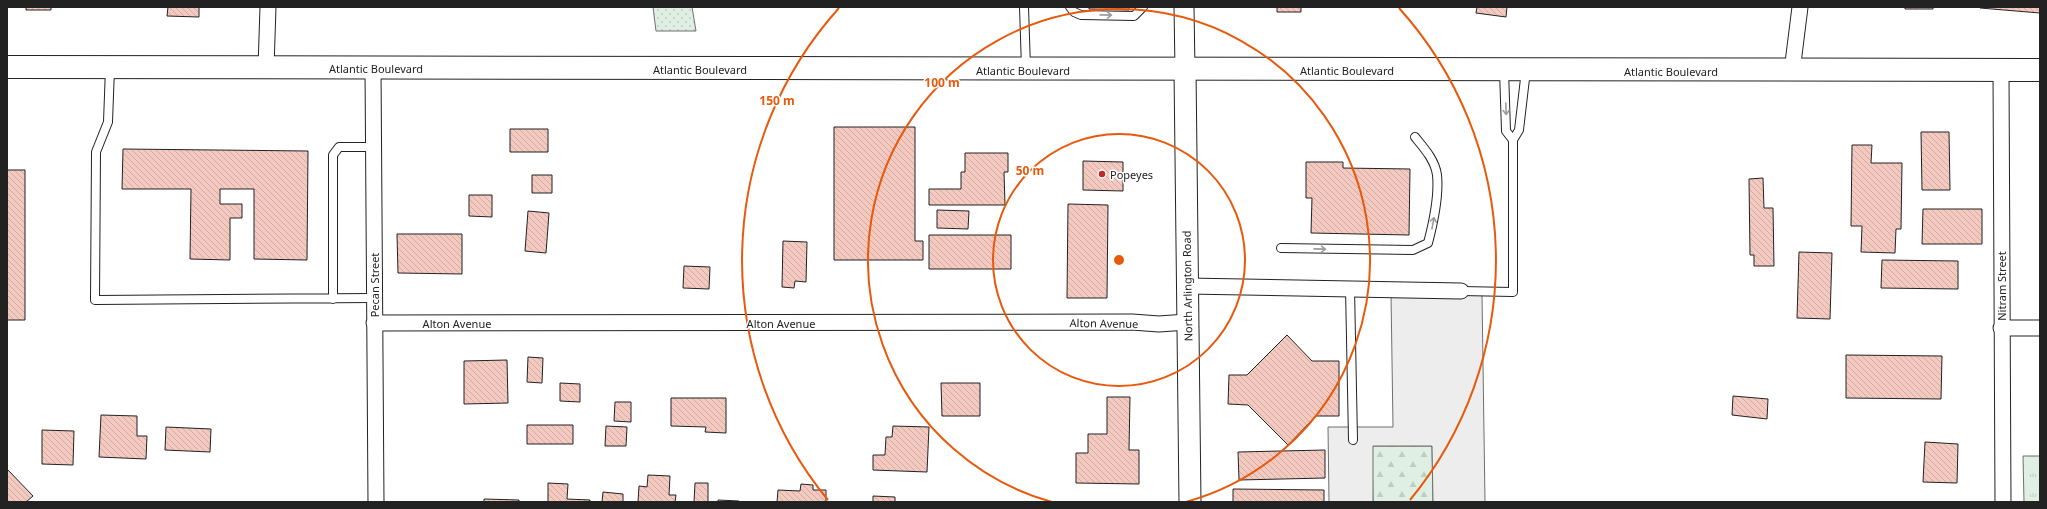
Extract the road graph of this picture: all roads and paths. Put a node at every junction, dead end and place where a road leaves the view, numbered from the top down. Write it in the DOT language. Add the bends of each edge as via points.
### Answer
graph roads {
  1 [pos="268,7"];
  2 [pos="1024,7"];
  3 [pos="1070,7"];
  4 [pos="1143,7"];
  5 [pos="1184,7"];
  6 [pos="1800,7"];
  7 [pos="7,67"];
  8 [pos="110,68"];
  9 [pos="266,68"];
  10 [pos="373,68"];
  11 [pos="1026,70"];
  12 [pos="1185,70"];
  13 [pos="1504,70"];
  14 [pos="1526,70"];
  15 [pos="2001,70"];
  16 [pos="2040,70"];
  17 [pos="1792,71"];
  18 [pos="1415,137"];
  19 [pos="1513,140"];
  20 [pos="374,147"];
  21 [pos="1281,248"];
  22 [pos="1187,286"];
  23 [pos="1350,288"];
  24 [pos="1461,291"];
  25 [pos="374,298"];
  26 [pos="333,299"];
  27 [pos="1187,322"];
  28 [pos="374,323"];
  29 [pos="2001,328"];
  30 [pos="2040,328"];
  31 [pos="1353,440"];
  32 [pos="376,502"];
  33 [pos="1190,502"];
  34 [pos="2003,502"];
  1 -- 9 [label="street"];
  2 -- 11 [label="lane"];
  3 -- 4 [label="lane, one-way" via="1081,15 1134,16"];
  5 -- 12 [label="street"];
  6 -- 17 [label="street"];
  7 -- 8 [label="main road, Atlantic Boulevard"];
  8 -- 9 [label="main road, Atlantic Boulevard"];
  8 -- 26 [label="lane" via="108,122 96,152 95,300"];
  9 -- 10 [label="main road, Atlantic Boulevard"];
  10 -- 11 [label="main road, Atlantic Boulevard"];
  10 -- 20 [label="street, Pecan Street"];
  11 -- 12 [label="main road, Atlantic Boulevard"];
  12 -- 13 [label="main road, Atlantic Boulevard"];
  12 -- 22 [label="main road, North Arlington Road"];
  13 -- 14 [label="main road, Atlantic Boulevard"];
  13 -- 19 [label="lane, one-way" via="1506,131"];
  14 -- 17 [label="main road, Atlantic Boulevard"];
  14 -- 19 [label="lane" via="1519,130"];
  15 -- 16 [label="main road, Atlantic Boulevard"];
  15 -- 17 [label="main road, Atlantic Boulevard"];
  15 -- 29 [label="street, Nitram Street"];
  21 -- 18 [label="lane, one-way" via="1413,250 1428,243 1434,224 1437,174 1430,155"];
  19 -- 24 [label="lane" via="1513,292"];
  20 -- 25 [label="street, Pecan Street"];
  20 -- 26 [label="lane" via="339,147 333,155"];
  22 -- 23 [label="street"];
  22 -- 27 [label="main road, North Arlington Road"];
  23 -- 24 [label="street"];
  23 -- 31 [label="lane"];
  25 -- 26 [label="lane"];
  25 -- 28 [label="street, Pecan Street"];
  27 -- 28 [label="street, Alton Avenue"];
  27 -- 33 [label="main road, North Arlington Road"];
  28 -- 32 [label="street, Pecan Street"];
  29 -- 30 [label="street"];
  29 -- 34 [label="street, Nitram Street"];
}
